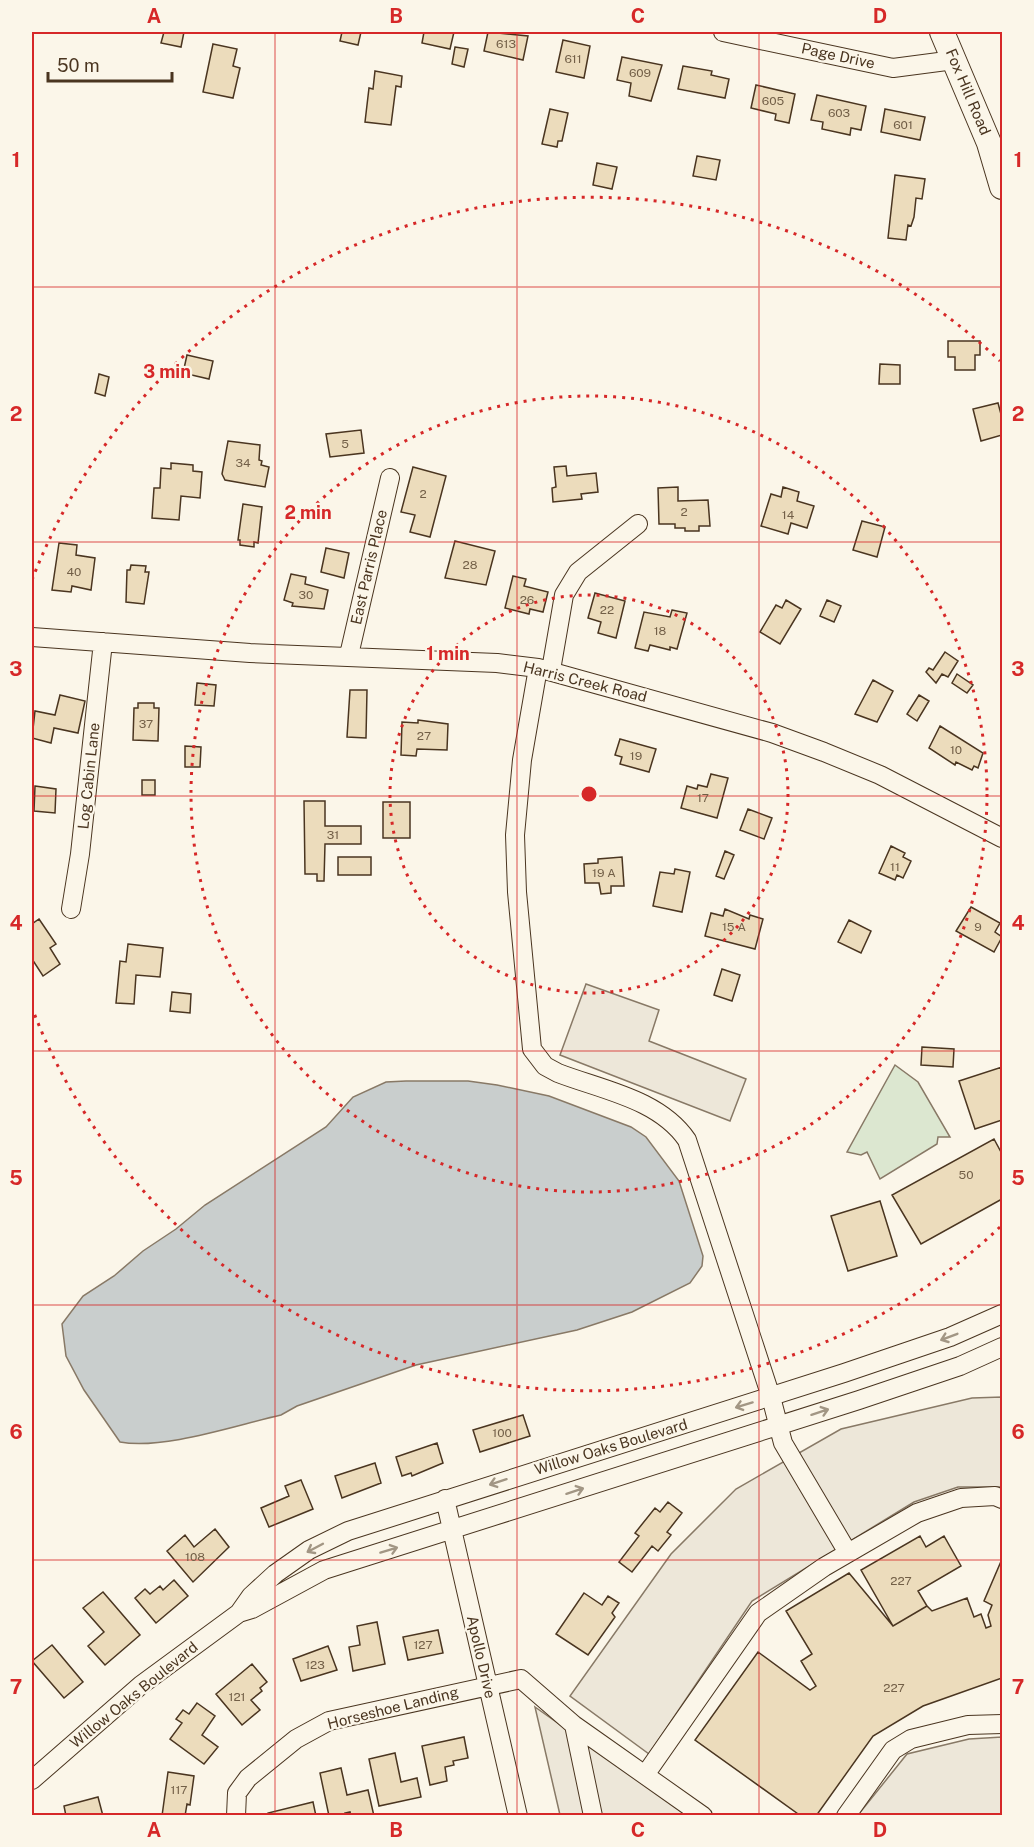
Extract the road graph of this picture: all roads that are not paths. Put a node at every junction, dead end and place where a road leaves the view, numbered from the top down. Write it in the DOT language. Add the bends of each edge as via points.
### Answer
graph roads {
  1 [pos="723,32"];
  2 [pos="942,32"];
  3 [pos="954,60"];
  4 [pos="1002,187"];
  5 [pos="390,478"];
  6 [pos="638,524"];
  7 [pos="32,637"];
  8 [pos="103,642"];
  9 [pos="349,655"];
  10 [pos="544,669"];
  11 [pos="1002,838"];
  12 [pos="71,909"];
  13 [pos="1002,1314"];
  14 [pos="1002,1347"];
  15 [pos="771,1397"];
  16 [pos="778,1426"];
  17 [pos="1002,1498"];
  18 [pos="445,1499"];
  19 [pos="453,1530"];
  20 [pos="848,1553"];
  21 [pos="239,1613"];
  22 [pos="488,1684"];
  23 [pos="1002,1724"];
  24 [pos="574,1725"];
  25 [pos="645,1775"];
  26 [pos="32,1780"];
  27 [pos="236,1815"];
  28 [pos="518,1815"];
  29 [pos="593,1815"];
  30 [pos="703,1815"];
  31 [pos="846,1815"];
  1 -- 3 [label="street, Page Drive" via="893,68"];
  2 -- 3 [label="main road, Fox Hill Road"];
  3 -- 4 [label="main road, Fox Hill Road" via="989,143"];
  5 -- 9 [label="street, East Parris Place"];
  6 -- 10 [label="street" via="578,573 564,595"];
  7 -- 8 [label="street, Harris Creek Road"];
  8 -- 9 [label="street, Harris Creek Road" via="250,653"];
  8 -- 12 [label="street, Log Cabin Lane"];
  9 -- 10 [label="street, Harris Creek Road"];
  10 -- 11 [label="street, Harris Creek Road" via="772,733 824,752 880,775"];
  10 -- 15 [label="street" via="522,760 515,835 532,1049 545,1066 646,1105 681,1130 692,1150"];
  13 -- 15 [label="street, Willow Oaks Boulevard, one-way" via="950,1337"];
  16 -- 14 [label="street, Willow Oaks Boulevard, one-way" via="960,1366"];
  15 -- 16 [label="street"];
  15 -- 18 [label="street, Willow Oaks Boulevard, one-way"];
  19 -- 16 [label="street, Willow Oaks Boulevard, one-way"];
  16 -- 20 [label="street" via="802,1479"];
  17 -- 20 [label="street" via="961,1498 917,1513"];
  18 -- 19 [label="street, Apollo Drive"];
  18 -- 21 [label="street, Willow Oaks Boulevard, one-way" via="348,1531 309,1550 275,1574"];
  21 -- 19 [label="street, Willow Oaks Boulevard, one-way" via="324,1570"];
  19 -- 22 [label="street, Apollo Drive"];
  20 -- 25 [label="street" via="758,1613"];
  21 -- 26 [label="street, Willow Oaks Boulevard" via="141,1685"];
  22 -- 24 [label="street, Horseshoe Landing" via="521,1679"];
  22 -- 27 [label="street, Horseshoe Landing" via="329,1721 296,1739 248,1778 237,1793"];
  22 -- 28 [label="street, Apollo Drive"];
  23 -- 31 [label="street" via="968,1725 911,1739 893,1750"];
  24 -- 25 [label="street, Horseshoe Landing"];
  24 -- 29 [label="street"];
  25 -- 30 [label="street, Horseshoe Landing"];
}
